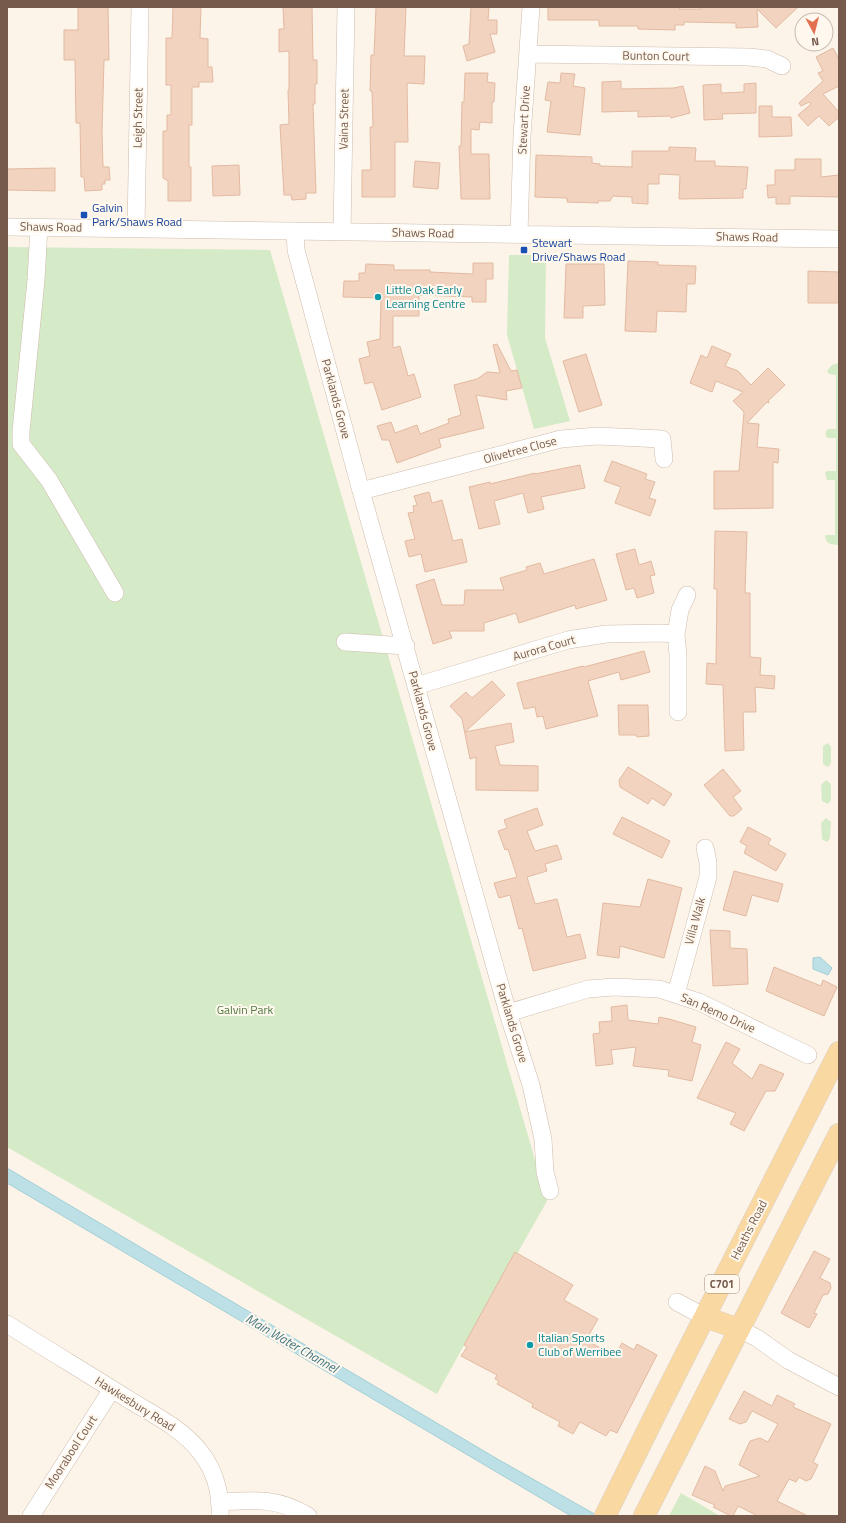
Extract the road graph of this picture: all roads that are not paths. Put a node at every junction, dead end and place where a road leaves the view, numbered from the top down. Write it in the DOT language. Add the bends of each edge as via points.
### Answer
graph roads {
  1 [pos="140,7"];
  2 [pos="346,7"];
  3 [pos="531,7"];
  4 [pos="528,54"];
  5 [pos="782,66"];
  6 [pos="7,227"];
  7 [pos="38,227"];
  8 [pos="136,229"];
  9 [pos="295,231"];
  10 [pos="342,232"];
  11 [pos="519,234"];
  12 [pos="839,239"];
  13 [pos="664,459"];
  14 [pos="361,491"];
  15 [pos="116,593"];
  16 [pos="687,595"];
  17 [pos="676,634"];
  18 [pos="345,642"];
  19 [pos="406,646"];
  20 [pos="416,686"];
  21 [pos="678,712"];
  22 [pos="706,848"];
  23 [pos="676,994"];
  24 [pos="508,1013"];
  25 [pos="839,1052"];
  26 [pos="808,1055"];
  27 [pos="839,1134"];
  28 [pos="550,1192"];
  29 [pos="677,1302"];
  30 [pos="705,1317"];
  31 [pos="7,1324"];
  32 [pos="737,1334"];
  33 [pos="839,1387"];
  34 [pos="112,1389"];
  35 [pos="220,1509"];
  36 [pos="31,1516"];
  37 [pos="308,1516"];
  38 [pos="605,1516"];
  39 [pos="644,1516"];
  1 -- 8 [label="street, Leigh Street"];
  2 -- 10 [label="street, Vaina Street"];
  3 -- 4 [label="street, Stewart Drive"];
  4 -- 5 [label="street, Bunton Court" via="749,58 767,59"];
  4 -- 11 [label="street, Stewart Drive"];
  6 -- 7 [label="street, Shaws Road"];
  7 -- 8 [label="street, Shaws Road"];
  7 -- 15 [label="street" via="36,280 21,444 49,480"];
  8 -- 9 [label="street, Shaws Road"];
  9 -- 10 [label="street, Shaws Road"];
  9 -- 14 [label="street, Parklands Grove" via="296,250"];
  10 -- 11 [label="street, Shaws Road"];
  11 -- 12 [label="street, Shaws Road"];
  13 -- 14 [label="street, Olivetree Close" via="662,439 597,436 561,439"];
  14 -- 19 [label="street, Parklands Grove"];
  16 -- 17 [label="street" via="680,610"];
  17 -- 20 [label="street, Aurora Court" via="606,634 568,640"];
  17 -- 21 [label="street"];
  18 -- 19 [label="street"];
  19 -- 20 [label="street, Parklands Grove"];
  20 -- 24 [label="street, Parklands Grove"];
  22 -- 23 [label="street, Villa Walk" via="708,877"];
  23 -- 24 [label="street, San Remo Drive" via="659,989 634,987 588,989"];
  23 -- 26 [label="street, San Remo Drive" via="699,1002"];
  24 -- 28 [label="street, Parklands Grove" via="531,1085 543,1139 545,1172"];
  25 -- 30 [label="main road, Heaths Road / C701"];
  27 -- 32 [label="main road, C701"];
  29 -- 30 [label="street"];
  30 -- 32 [label="main road"];
  30 -- 38 [label="main road, Heaths Road / C701"];
  31 -- 34 [label="street, Hawkesbury Road"];
  32 -- 33 [label="street" via="757,1338 788,1360"];
  32 -- 39 [label="main road, C701"];
  34 -- 35 [label="street, Hawkesbury Road" via="173,1427 195,1445 217,1483"];
  34 -- 36 [label="street, Moorabool Court"];
  35 -- 37 [label="street" via="261,1500 285,1505"];
}
